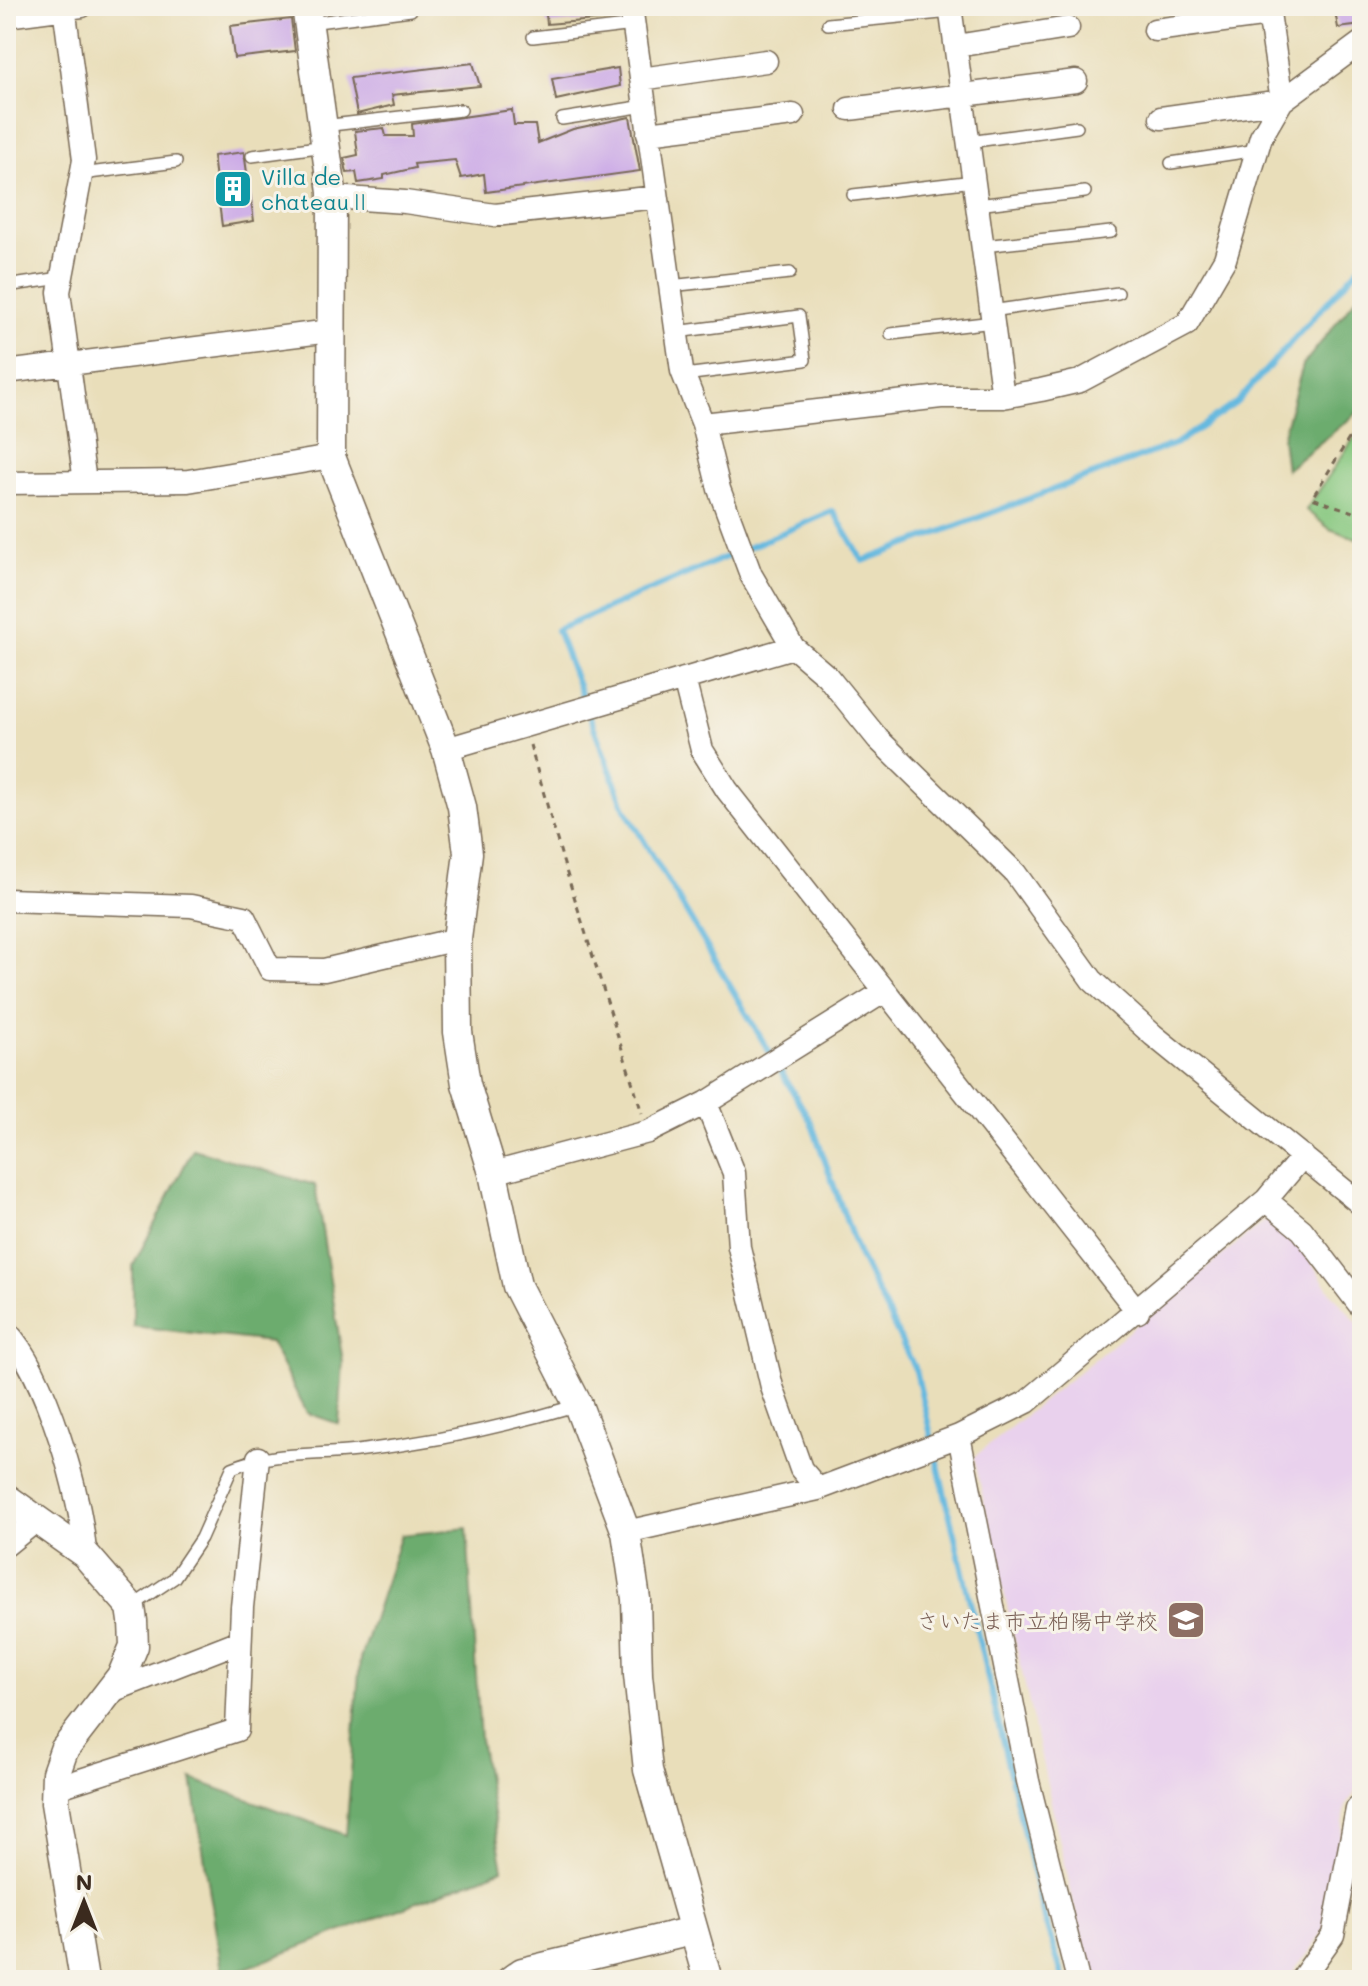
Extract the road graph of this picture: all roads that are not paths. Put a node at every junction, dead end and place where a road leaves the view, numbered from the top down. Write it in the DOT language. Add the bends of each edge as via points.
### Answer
graph roads {
  1 [pos="70,7"];
  2 [pos="951,9"];
  3 [pos="411,10"];
  4 [pos="1269,10"];
  5 [pos="307,14"];
  6 [pos="632,15"];
  7 [pos="6,16"];
  8 [pos="828,24"];
  9 [pos="1068,28"];
  10 [pos="1155,30"];
  11 [pos="533,37"];
  12 [pos="1362,42"];
  13 [pos="956,46"];
  14 [pos="766,61"];
  15 [pos="641,79"];
  16 [pos="1076,81"];
  17 [pos="962,96"];
  18 [pos="1282,101"];
  19 [pos="645,106"];
  20 [pos="849,109"];
  21 [pos="461,110"];
  22 [pos="793,115"];
  23 [pos="1161,118"];
  24 [pos="562,119"];
  25 [pos="1077,127"];
  26 [pos="648,133"];
  27 [pos="324,136"];
  28 [pos="969,142"];
  29 [pos="1257,150"];
  30 [pos="252,156"];
  31 [pos="176,162"];
  32 [pos="1171,163"];
  33 [pos="81,174"];
  34 [pos="974,181"];
  35 [pos="1085,192"];
  36 [pos="853,195"];
  37 [pos="332,197"];
  38 [pos="657,197"];
  39 [pos="977,205"];
  40 [pos="1111,232"];
  41 [pos="983,246"];
  42 [pos="790,273"];
  43 [pos="61,278"];
  44 [pos="6,286"];
  45 [pos="670,286"];
  46 [pos="1118,293"];
  47 [pos="992,316"];
  48 [pos="330,331"];
  49 [pos="676,332"];
  50 [pos="891,334"];
  51 [pos="69,364"];
  52 [pos="6,372"];
  53 [pos="684,375"];
  54 [pos="1003,397"];
  55 [pos="703,424"];
  56 [pos="331,457"];
  57 [pos="85,482"];
  58 [pos="6,483"];
  59 [pos="793,647"];
  60 [pos="684,679"];
  61 [pos="446,749"];
  62 [pos="6,900"];
  63 [pos="457,939"];
  64 [pos="885,991"];
  65 [pos="706,1103"];
  66 [pos="1303,1156"];
  67 [pos="493,1173"];
  68 [pos="1266,1200"];
  69 [pos="1362,1205"];
  70 [pos="1362,1308"];
  71 [pos="1138,1312"];
  72 [pos="6,1331"];
  73 [pos="578,1405"];
  74 [pos="959,1436"];
  75 [pos="258,1458"];
  76 [pos="818,1489"];
  77 [pos="6,1498"];
  78 [pos="38,1519"];
  79 [pos="626,1532"];
  80 [pos="6,1545"];
  81 [pos="85,1554"];
  82 [pos="131,1607"];
  83 [pos="240,1641"];
  84 [pos="109,1692"];
  85 [pos="56,1788"];
  86 [pos="1362,1804"];
  87 [pos="692,1931"];
  88 [pos="84,1980"];
  89 [pos="511,1980"];
  90 [pos="708,1980"];
  91 [pos="1078,1980"];
  92 [pos="1301,1980"];
  1 -- 7 [label="street"];
  1 -- 33 [label="street"];
  2 -- 8 [label="lane"];
  2 -- 13 [label="street"];
  3 -- 5 [label="lane"];
  4 -- 10 [label="street"];
  4 -- 18 [label="street"];
  5 -- 27 [label="street"];
  6 -- 11 [label="lane"];
  6 -- 15 [label="street"];
  9 -- 13 [label="street"];
  12 -- 18 [label="street"];
  13 -- 17 [label="street"];
  14 -- 15 [label="street"];
  15 -- 19 [label="street"];
  16 -- 17 [label="street"];
  17 -- 20 [label="street"];
  17 -- 28 [label="street"];
  18 -- 23 [label="street"];
  18 -- 29 [label="street"];
  19 -- 24 [label="lane"];
  19 -- 26 [label="street"];
  21 -- 27 [label="lane"];
  22 -- 26 [label="street"];
  25 -- 28 [label="lane"];
  26 -- 38 [label="street"];
  27 -- 30 [label="lane"];
  27 -- 37 [label="street"];
  28 -- 34 [label="street"];
  29 -- 32 [label="lane"];
  29 -- 54 [label="street" via="1225,259 1187,324 1080,381"];
  31 -- 33 [label="lane"];
  33 -- 43 [label="street"];
  34 -- 36 [label="lane"];
  34 -- 39 [label="street"];
  35 -- 39 [label="lane"];
  37 -- 38 [label="street" via="495,215"];
  37 -- 48 [label="street"];
  38 -- 45 [label="street"];
  39 -- 41 [label="street"];
  40 -- 41 [label="lane"];
  41 -- 47 [label="street"];
  42 -- 45 [label="lane"];
  43 -- 44 [label="lane"];
  43 -- 51 [label="street"];
  45 -- 49 [label="street"];
  46 -- 47 [label="lane"];
  47 -- 50 [label="lane"];
  47 -- 54 [label="street"];
  48 -- 51 [label="street"];
  48 -- 56 [label="street"];
  49 -- 53 [label="street"];
  49 -- 53 [label="lane" via="799,316 805,360"];
  51 -- 52 [label="street"];
  51 -- 57 [label="street"];
  53 -- 55 [label="street"];
  54 -- 55 [label="street" via="941,397"];
  55 -- 59 [label="street" via="719,489 751,575"];
  56 -- 57 [label="street" via="188,481"];
  56 -- 61 [label="street"];
  57 -- 58 [label="street"];
  59 -- 60 [label="street"];
  59 -- 66 [label="street" via="1015,873 1092,980"];
  60 -- 61 [label="street"];
  60 -- 64 [label="street" via="702,750 727,790"];
  61 -- 63 [label="street" via="468,853"];
  62 -- 63 [label="street" via="191,906 244,917 270,969 324,970"];
  63 -- 67 [label="street" via="458,1032 466,1084"];
  64 -- 65 [label="street"];
  64 -- 71 [label="street"];
  65 -- 67 [label="street" via="648,1132"];
  65 -- 76 [label="street" via="734,1173 739,1247 772,1387 801,1469"];
  66 -- 68 [label="street"];
  66 -- 69 [label="street"];
  67 -- 73 [label="street" via="517,1286"];
  68 -- 70 [label="street" via="1302,1230"];
  68 -- 71 [label="street"];
  71 -- 74 [label="street" via="1027,1402"];
  72 -- 81 [label="street" via="39,1382 83,1519"];
  73 -- 75 [label="lane" via="467,1435"];
  73 -- 79 [label="street"];
  74 -- 76 [label="street"];
  74 -- 91 [label="street" via="1028,1781"];
  75 -- 82 [label="lane" via="232,1468 201,1538 174,1578"];
  75 -- 83 [label="street"];
  76 -- 79 [label="street"];
  77 -- 78 [label="street"];
  78 -- 80 [label="street"];
  78 -- 81 [label="street"];
  79 -- 87 [label="street" via="648,1770"];
  81 -- 82 [label="street"];
  82 -- 84 [label="street" via="134,1646"];
  83 -- 84 [label="street"];
  83 -- 85 [label="street" via="237,1730"];
  84 -- 85 [label="street" via="64,1750"];
  85 -- 88 [label="street"];
  86 -- 92 [label="street" via="1333,1935"];
  87 -- 89 [label="street" via="522,1972"];
  87 -- 90 [label="street"];
}
